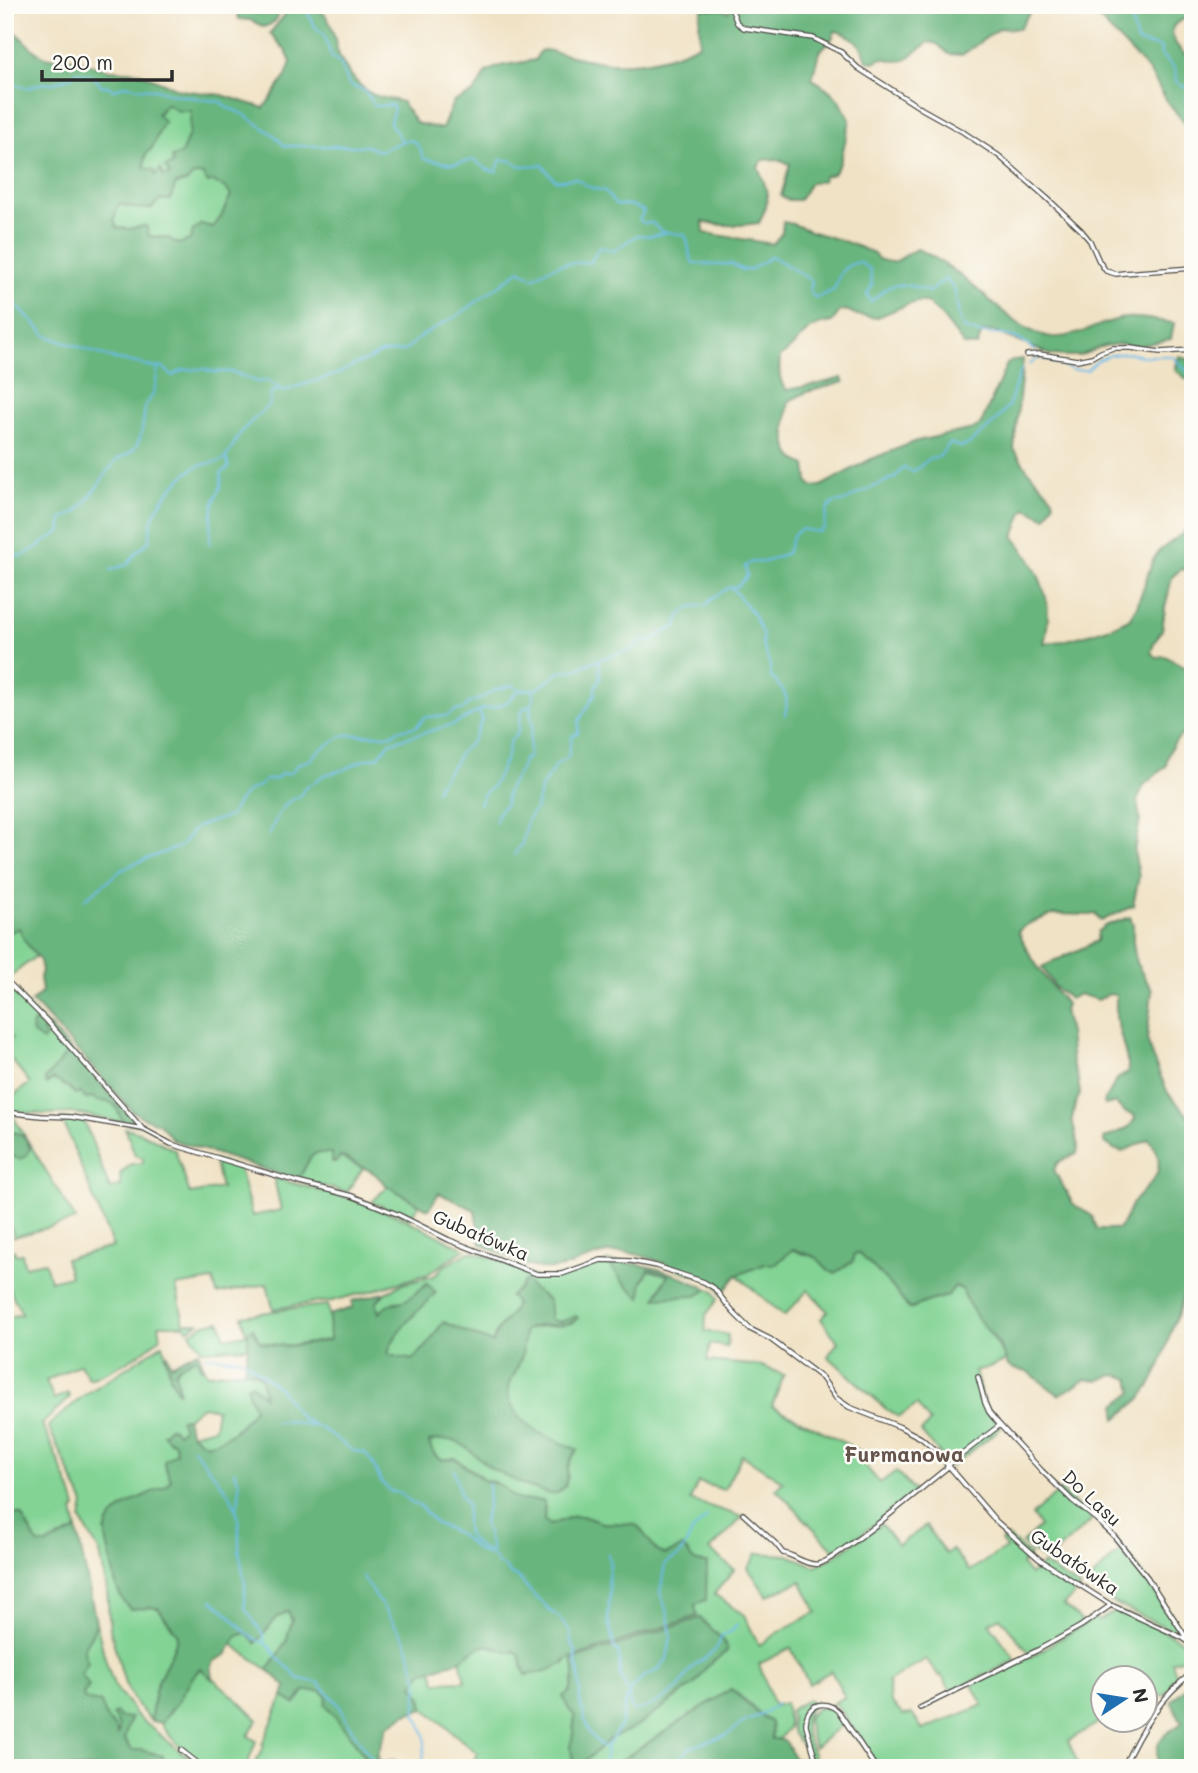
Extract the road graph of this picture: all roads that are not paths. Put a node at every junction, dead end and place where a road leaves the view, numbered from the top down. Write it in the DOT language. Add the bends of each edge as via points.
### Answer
graph roads {
  1 [pos="730,5"];
  2 [pos="1193,268"];
  3 [pos="1193,350"];
  4 [pos="1027,355"];
  5 [pos="5,979"];
  6 [pos="8,1113"];
  7 [pos="143,1129"];
  8 [pos="978,1377"];
  9 [pos="1000,1425"];
  10 [pos="948,1466"];
  11 [pos="743,1514"];
  12 [pos="1111,1605"];
  13 [pos="1188,1641"];
  14 [pos="1193,1645"];
  15 [pos="1193,1672"];
  16 [pos="920,1708"];
  17 [pos="181,1750"];
  18 [pos="204,1768"];
  19 [pos="818,1768"];
  20 [pos="876,1768"];
  21 [pos="1123,1768"];
  1 -- 2 [label="street" via="744,28 813,38 833,47 858,68 999,156 1081,230 1106,271 1124,274"];
  3 -- 4 [label="street" via="1113,348 1077,360"];
  5 -- 7 [label="street, Gubałówka"];
  6 -- 7 [label="street, Gubałówka" via="71,1116"];
  7 -- 10 [label="street, Gubałówka" via="171,1144 352,1196 537,1274 562,1275 601,1260 631,1261 704,1282 750,1329 822,1378 849,1408 921,1438"];
  8 -- 9 [label="street, Do Lasu" via="989,1412"];
  9 -- 10 [label="street"];
  9 -- 13 [label="street, Do Lasu" via="1130,1555"];
  10 -- 11 [label="street" via="825,1562 816,1564 783,1553"];
  10 -- 12 [label="street, Gubałówka" via="1021,1545"];
  12 -- 13 [label="street, Gubałówka"];
  12 -- 16 [label="street" via="1036,1651"];
  13 -- 14 [label="street, Gubałówka"];
  15 -- 21 [label="street" via="1155,1710"];
  17 -- 18 [label="street"];
  19 -- 20 [label="street" via="806,1718 814,1707 826,1704 839,1712"];
}
